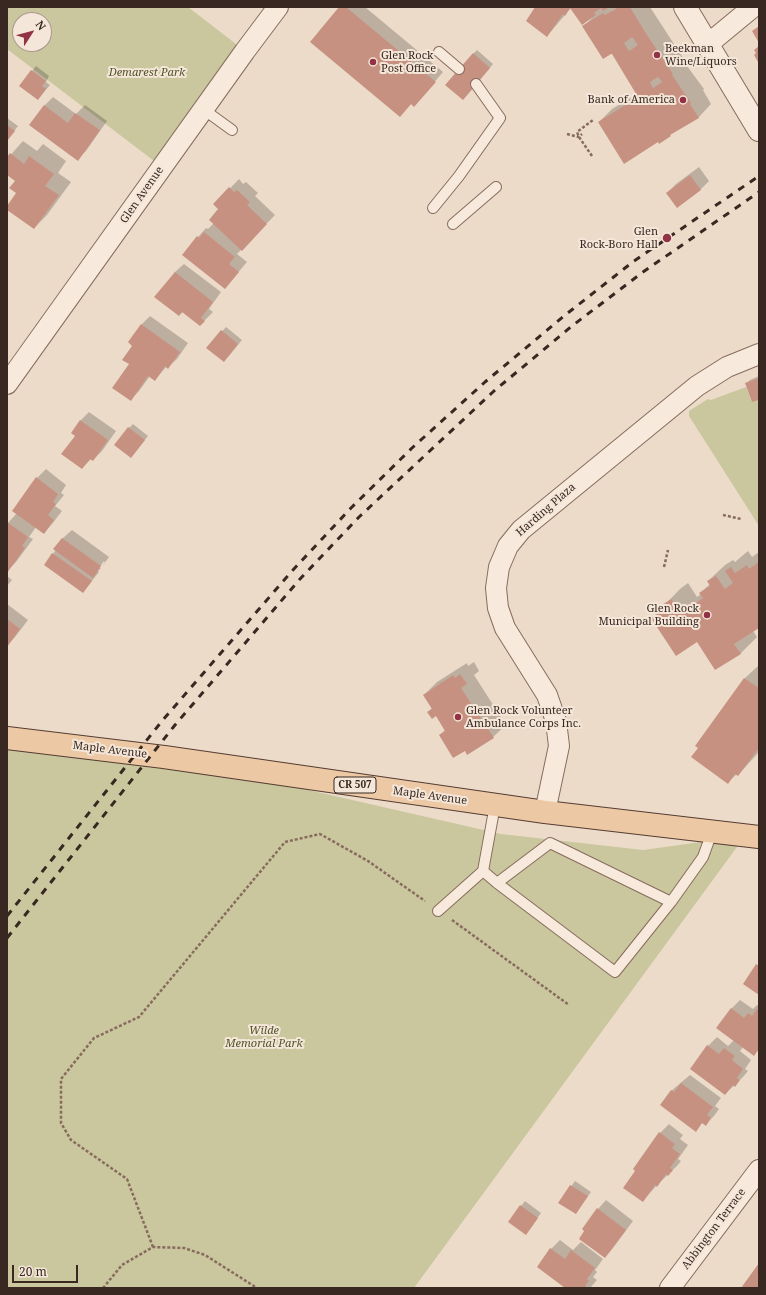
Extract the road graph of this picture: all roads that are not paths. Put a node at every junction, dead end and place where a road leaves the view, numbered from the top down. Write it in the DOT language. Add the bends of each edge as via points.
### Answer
graph roads {
  1 [pos="278,7"];
  2 [pos="685,7"];
  3 [pos="753,7"];
  4 [pos="707,45"];
  5 [pos="439,52"];
  6 [pos="459,69"];
  7 [pos="476,84"];
  8 [pos="203,109"];
  9 [pos="232,130"];
  10 [pos="759,130"];
  11 [pos="496,187"];
  12 [pos="433,208"];
  13 [pos="453,224"];
  14 [pos="759,354"];
  15 [pos="7,384"];
  16 [pos="7,738"];
  17 [pos="494,805"];
  18 [pos="545,812"];
  19 [pos="712,832"];
  20 [pos="759,837"];
  21 [pos="483,871"];
  22 [pos="496,883"];
  23 [pos="671,902"];
  24 [pos="438,911"];
  25 [pos="759,1170"];
  26 [pos="670,1288"];
  1 -- 8 [label="street, Glen Avenue"];
  2 -- 4 [label="street"];
  3 -- 4 [label="street"];
  4 -- 10 [label="street"];
  5 -- 6 [label="lane"];
  7 -- 12 [label="lane" via="500,118"];
  8 -- 9 [label="lane"];
  8 -- 15 [label="street, Glen Avenue"];
  11 -- 13 [label="lane"];
  14 -- 18 [label="street, Harding Plaza" via="727,367 697,386 521,530 508,546 499,567 496,588 498,608 505,628 547,695 556,721 560,746"];
  16 -- 17 [label="main road, Maple Avenue / CR 507" via="164,757"];
  17 -- 18 [label="main road, Maple Avenue / CR 507"];
  17 -- 21 [label="lane"];
  18 -- 19 [label="main road, Maple Avenue / CR 507"];
  19 -- 20 [label="main road, Maple Avenue / CR 507"];
  19 -- 23 [label="lane" via="703,857"];
  21 -- 22 [label="lane"];
  21 -- 24 [label="lane"];
  22 -- 23 [label="lane" via="550,843"];
  22 -- 23 [label="lane" via="615,972"];
  25 -- 26 [label="street, Abbington Terrace"];
}
